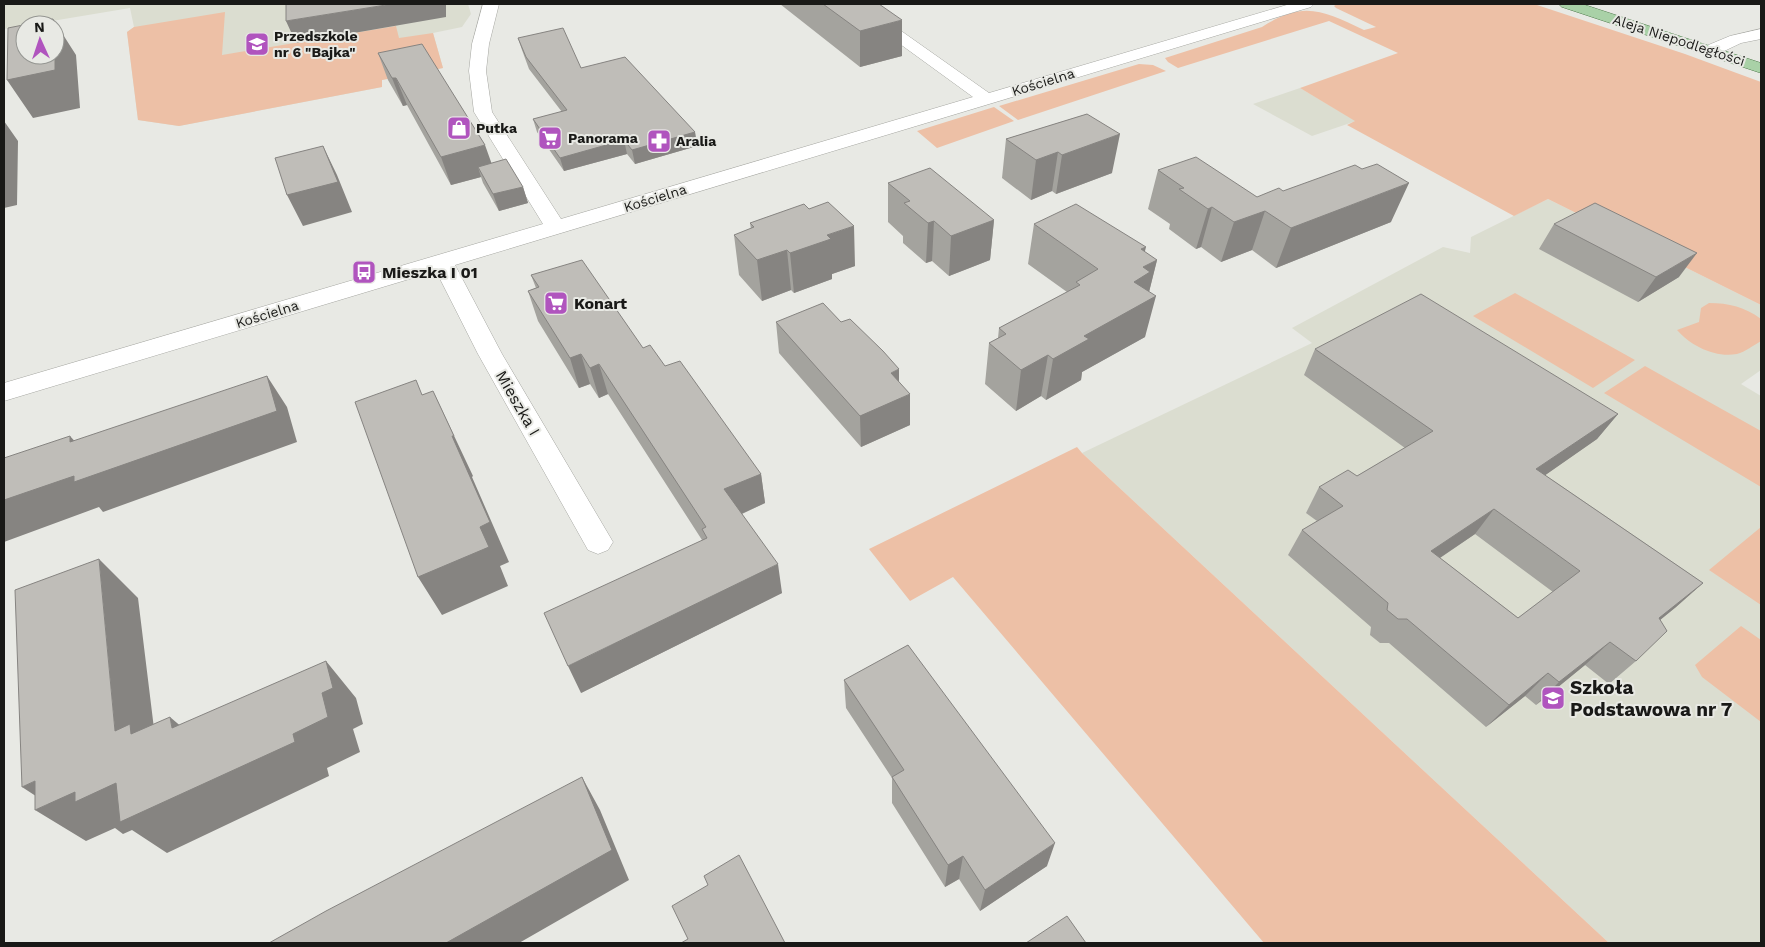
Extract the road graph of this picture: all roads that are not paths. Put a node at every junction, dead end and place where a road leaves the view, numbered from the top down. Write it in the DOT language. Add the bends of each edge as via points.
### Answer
graph roads {
  1 [pos="491,4"];
  2 [pos="853,4"];
  3 [pos="1306,4"];
  4 [pos="1568,4"];
  5 [pos="1761,34"];
  6 [pos="1712,50"];
  7 [pos="1761,68"];
  8 [pos="987,99"];
  9 [pos="556,228"];
  10 [pos="442,261"];
  11 [pos="4,392"];
  12 [pos="598,542"];
  1 -- 9 [label="street" via="479,47 476,71 478,97 483,112"];
  2 -- 8 [label="street"];
  3 -- 8 [label="street, Kościelna"];
  4 -- 6 [label="main road, Aleja Niepodległości"];
  5 -- 6 [label="street" via="1736,39"];
  6 -- 7 [label="main road, Aleja Niepodległości"];
  8 -- 9 [label="street, Kościelna"];
  9 -- 10 [label="street, Kościelna"];
  10 -- 11 [label="street, Kościelna"];
  10 -- 12 [label="street, Mieszka I" via="490,354"];
}
